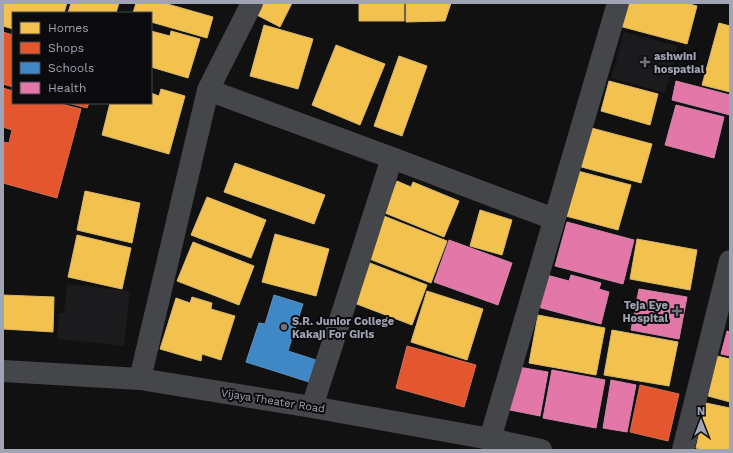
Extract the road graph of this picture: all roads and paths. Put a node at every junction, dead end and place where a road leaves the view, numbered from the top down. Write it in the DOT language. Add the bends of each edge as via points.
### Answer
graph roads {
  1 [pos="252,3"];
  2 [pos="618,3"];
  3 [pos="208,90"];
  4 [pos="392,158"];
  5 [pos="554,219"];
  6 [pos="730,261"];
  7 [pos="3,370"];
  8 [pos="140,379"];
  9 [pos="312,407"];
  10 [pos="490,439"];
  11 [pos="541,450"];
  12 [pos="683,450"];
  1 -- 3 [label="street"];
  2 -- 5 [label="street"];
  3 -- 4 [label="street"];
  3 -- 8 [label="street"];
  4 -- 5 [label="street"];
  4 -- 9 [label="street"];
  5 -- 10 [label="street"];
  6 -- 12 [label="street"];
  7 -- 8 [label="street, Vijaya Theater Road"];
  8 -- 9 [label="street, Vijaya Theater Road"];
  9 -- 10 [label="street, Vijaya Theater Road"];
  10 -- 11 [label="street, Vijaya Theater Road"];
}
